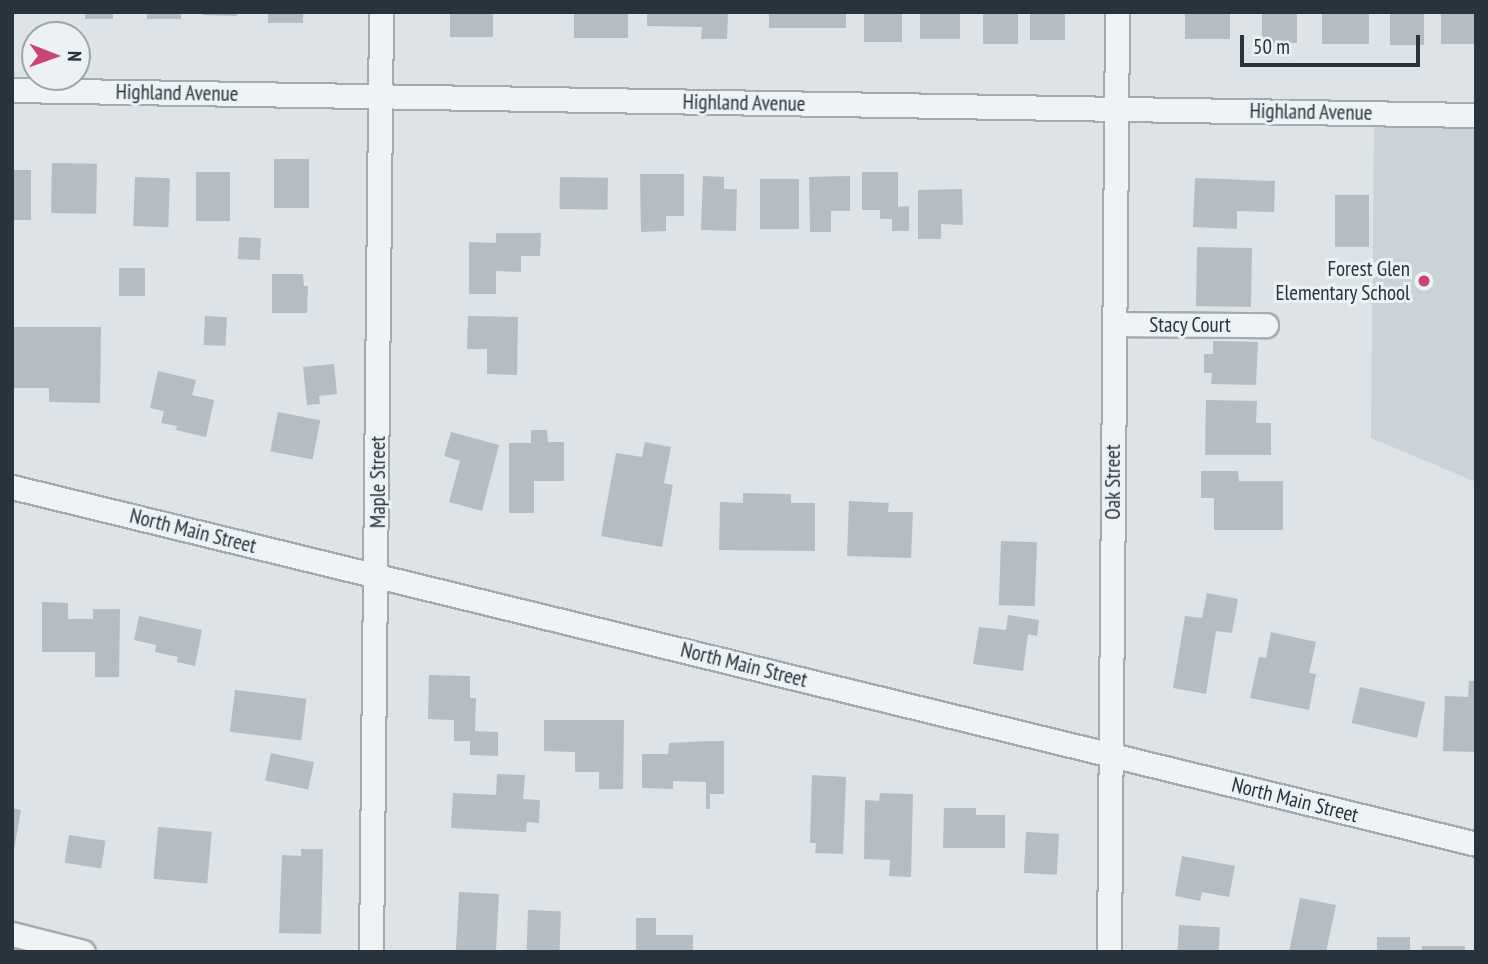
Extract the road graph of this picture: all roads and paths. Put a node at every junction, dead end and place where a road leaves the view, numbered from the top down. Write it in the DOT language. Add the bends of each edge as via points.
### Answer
graph roads {
  1 [pos="381,12"];
  2 [pos="1117,12"];
  3 [pos="12,90"];
  4 [pos="380,97"];
  5 [pos="1116,109"];
  6 [pos="1476,115"];
  7 [pos="1114,324"];
  8 [pos="1266,325"];
  9 [pos="12,487"];
  10 [pos="377,576"];
  11 [pos="1112,755"];
  12 [pos="1476,844"];
  13 [pos="12,934"];
  14 [pos="83,952"];
  15 [pos="371,952"];
  16 [pos="1109,952"];
  1 -- 4 [label="street, Maple Street"];
  2 -- 5 [label="street, Oak Street"];
  3 -- 4 [label="street, Highland Avenue"];
  4 -- 5 [label="street, Highland Avenue"];
  4 -- 10 [label="street, Maple Street"];
  5 -- 6 [label="street, Highland Avenue"];
  5 -- 7 [label="street, Oak Street"];
  7 -- 8 [label="street, Stacy Court"];
  7 -- 11 [label="street, Oak Street"];
  9 -- 10 [label="street, North Main Street"];
  10 -- 11 [label="street, North Main Street"];
  10 -- 15 [label="street, Maple Street"];
  11 -- 12 [label="street, North Main Street"];
  11 -- 16 [label="street, Oak Street"];
  13 -- 14 [label="street"];
}
